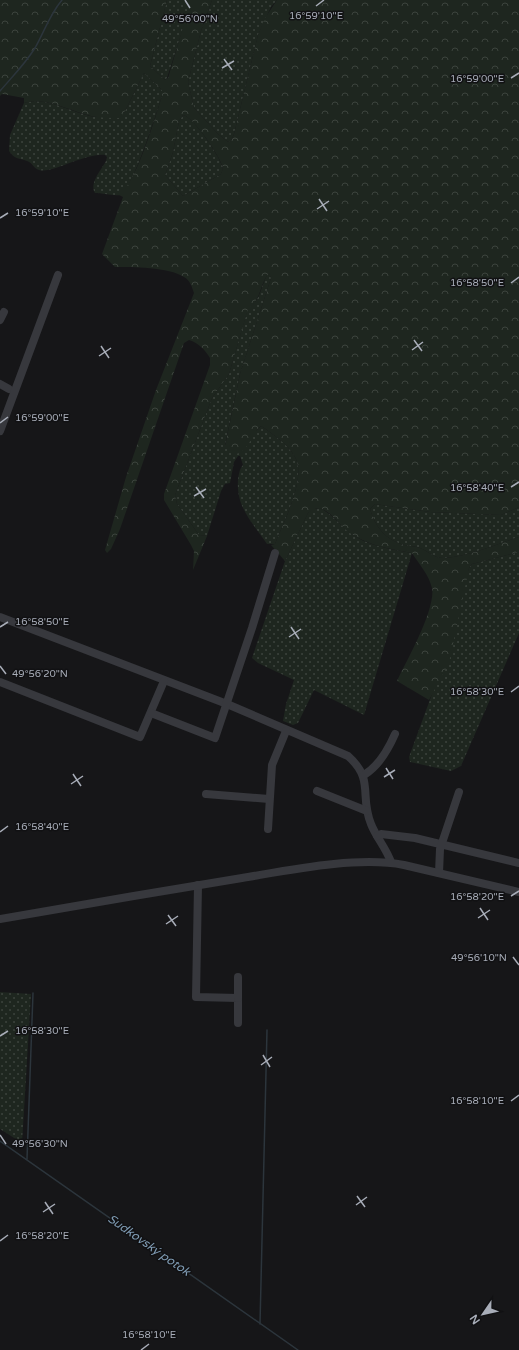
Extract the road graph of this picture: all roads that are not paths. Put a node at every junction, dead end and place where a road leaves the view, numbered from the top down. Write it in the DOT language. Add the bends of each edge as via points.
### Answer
graph roads {
  1 [pos="58,275"];
  2 [pos="0,384"];
  3 [pos="9,389"];
  4 [pos="0,431"];
  5 [pos="275,553"];
  6 [pos="0,616"];
  7 [pos="164,681"];
  8 [pos="0,682"];
  9 [pos="227,704"];
  10 [pos="151,713"];
  11 [pos="286,731"];
  12 [pos="395,734"];
  13 [pos="364,775"];
  14 [pos="317,791"];
  15 [pos="459,792"];
  16 [pos="206,794"];
  17 [pos="269,799"];
  18 [pos="367,811"];
  19 [pos="268,829"];
  20 [pos="377,836"];
  21 [pos="441,844"];
  22 [pos="391,862"];
  23 [pos="519,863"];
  24 [pos="438,873"];
  25 [pos="198,885"];
  26 [pos="519,892"];
  27 [pos="0,919"];
  28 [pos="238,977"];
  29 [pos="238,998"];
  30 [pos="238,1023"];
  1 -- 4 [label="street"];
  2 -- 3 [label="street"];
  5 -- 9 [label="street"];
  6 -- 7 [label="street"];
  7 -- 9 [label="street"];
  7 -- 10 [label="street"];
  8 -- 10 [label="street" via="140,737"];
  9 -- 10 [label="street" via="215,738"];
  9 -- 11 [label="street"];
  11 -- 13 [label="street" via="348,756"];
  11 -- 17 [label="street" via="272,765"];
  12 -- 13 [label="street" via="379,762"];
  13 -- 18 [label="street"];
  14 -- 18 [label="street"];
  15 -- 21 [label="street"];
  16 -- 17 [label="street"];
  17 -- 19 [label="street"];
  18 -- 20 [label="street"];
  20 -- 21 [label="street" via="382,834 415,838"];
  20 -- 22 [label="street"];
  21 -- 23 [label="street"];
  21 -- 24 [label="street"];
  22 -- 24 [label="street"];
  22 -- 25 [label="street" via="299,869"];
  24 -- 26 [label="street"];
  25 -- 27 [label="street"];
  25 -- 29 [label="street" via="196,997"];
  28 -- 29 [label="street"];
  29 -- 30 [label="street"];
}
